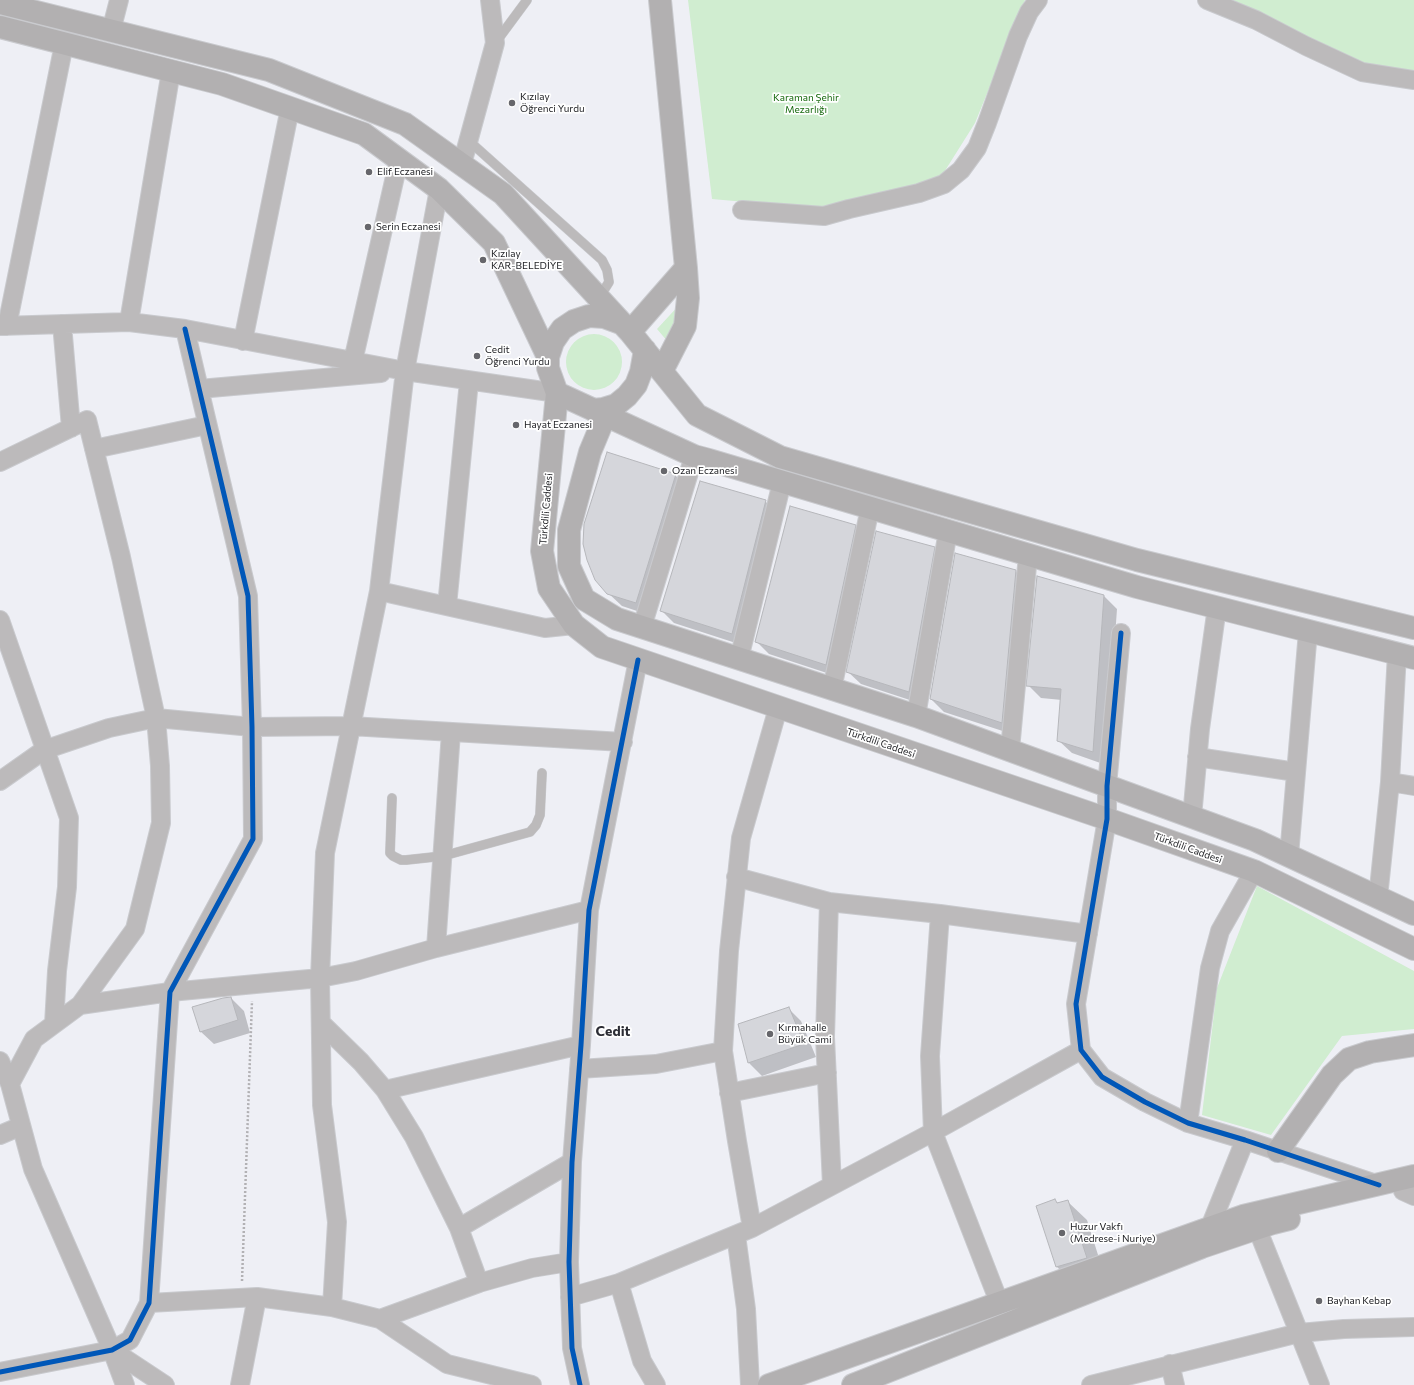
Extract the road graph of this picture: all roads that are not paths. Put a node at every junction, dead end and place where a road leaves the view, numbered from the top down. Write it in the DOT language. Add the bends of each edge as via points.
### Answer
graph roads {
  1 [pos="119,0"];
  2 [pos="490,0"];
  3 [pos="526,0"];
  4 [pos="660,0"];
  5 [pos="1038,0"];
  6 [pos="1206,0"];
  7 [pos="0,3"];
  8 [pos="0,28"];
  9 [pos="111,31"];
  10 [pos="495,43"];
  11 [pos="64,44"];
  12 [pos="171,71"];
  13 [pos="1414,80"];
  14 [pos="290,108"];
  15 [pos="469,141"];
  16 [pos="399,160"];
  17 [pos="462,164"];
  18 [pos="439,188"];
  19 [pos="742,210"];
  20 [pos="686,268"];
  21 [pos="599,298"];
  22 [pos="129,322"];
  23 [pos="62,324"];
  24 [pos="4,326"];
  25 [pos="626,328"];
  26 [pos="185,329"];
  27 [pos="243,341"];
  28 [pos="645,350"];
  29 [pos="548,357"];
  30 [pos="352,362"];
  31 [pos="405,371"];
  32 [pos="662,371"];
  33 [pos="469,381"];
  34 [pos="199,389"];
  35 [pos="557,393"];
  36 [pos="599,413"];
  37 [pos="207,425"];
  38 [pos="71,428"];
  39 [pos="94,449"];
  40 [pos="694,456"];
  41 [pos="0,462"];
  42 [pos="782,482"];
  43 [pos="870,508"];
  44 [pos="948,531"];
  45 [pos="1028,555"];
  46 [pos="379,591"];
  47 [pos="447,606"];
  48 [pos="1217,607"];
  49 [pos="0,620"];
  50 [pos="574,625"];
  51 [pos="642,627"];
  52 [pos="1414,628"];
  53 [pos="1308,631"];
  54 [pos="1121,633"];
  55 [pos="4,645"];
  56 [pos="1405,655"];
  57 [pos="739,658"];
  58 [pos="638,660"];
  59 [pos="832,689"];
  60 [pos="778,708"];
  61 [pos="916,716"];
  62 [pos="156,718"];
  63 [pos="350,726"];
  64 [pos="252,727"];
  65 [pos="451,732"];
  66 [pos="623,742"];
  67 [pos="44,750"];
  68 [pos="1010,750"];
  69 [pos="1197,757"];
  70 [pos="1296,772"];
  71 [pos="542,773"];
  72 [pos="0,781"];
  73 [pos="1390,782"];
  74 [pos="1107,786"];
  75 [pos="1414,786"];
  76 [pos="392,798"];
  77 [pos="1192,817"];
  78 [pos="1107,819"];
  79 [pos="443,856"];
  80 [pos="1289,856"];
  81 [pos="1254,871"];
  82 [pos="736,877"];
  83 [pos="1378,898"];
  84 [pos="829,902"];
  85 [pos="589,910"];
  86 [pos="940,914"];
  87 [pos="1414,914"];
  88 [pos="1088,934"];
  89 [pos="436,948"];
  90 [pos="1414,948"];
  91 [pos="320,978"];
  92 [pos="170,992"];
  93 [pos="80,1005"];
  94 [pos="321,1023"];
  95 [pos="54,1024"];
  96 [pos="581,1045"];
  97 [pos="1414,1045"];
  98 [pos="1081,1050"];
  99 [pos="723,1051"];
  100 [pos="0,1061"];
  101 [pos="579,1069"];
  102 [pos="826,1073"];
  103 [pos="10,1084"];
  104 [pos="385,1090"];
  105 [pos="730,1093"];
  106 [pos="1188,1123"];
  107 [pos="22,1126"];
  108 [pos="933,1132"];
  109 [pos="0,1134"];
  110 [pos="1245,1140"];
  111 [pos="1278,1151"];
  112 [pos="572,1162"];
  113 [pos="832,1185"];
  114 [pos="1379,1185"];
  115 [pos="1411,1188"];
  116 [pos="1210,1227"];
  117 [pos="459,1228"];
  118 [pos="1257,1228"];
  119 [pos="744,1231"];
  120 [pos="569,1262"];
  121 [pos="479,1283"];
  122 [pos="619,1283"];
  123 [pos="250,1297"];
  124 [pos="570,1297"];
  125 [pos="999,1302"];
  126 [pos="149,1303"];
  127 [pos="332,1307"];
  128 [pos="380,1319"];
  129 [pos="1414,1327"];
  130 [pos="1299,1333"];
  131 [pos="112,1350"];
  132 [pos="1170,1364"];
  133 [pos="0,1372"];
  134 [pos="125,1385"];
  135 [pos="165,1385"];
  136 [pos="240,1385"];
  137 [pos="532,1385"];
  138 [pos="580,1385"];
  139 [pos="656,1385"];
  140 [pos="750,1385"];
  141 [pos="769,1385"];
  142 [pos="853,1385"];
  143 [pos="1091,1385"];
  144 [pos="1175,1385"];
  145 [pos="1320,1385"];
  1 -- 9 [label="street"];
  2 -- 10 [label="street"];
  3 -- 10 [label="lane"];
  4 -- 20 [label="main road"];
  5 -- 19 [label="street" via="1029,12 1018,36 977,148 961,170 944,184 919,193 824,216"];
  6 -- 13 [label="street" via="1256,20 1362,72"];
  7 -- 9 [label="main road"];
  8 -- 11 [label="main road"];
  9 -- 17 [label="main road" via="269,70 405,124"];
  10 -- 15 [label="street"];
  11 -- 12 [label="main road"];
  11 -- 24 [label="street"];
  12 -- 14 [label="main road" via="222,84"];
  12 -- 22 [label="street"];
  14 -- 16 [label="main road" via="364,134"];
  14 -- 27 [label="street"];
  15 -- 17 [label="street"];
  15 -- 21 [label="lane" via="602,260 609,282"];
  16 -- 18 [label="main road"];
  16 -- 30 [label="street"];
  17 -- 21 [label="main road" via="503,194"];
  18 -- 29 [label="main road" via="494,243"];
  18 -- 31 [label="street"];
  20 -- 25 [label="main road"];
  20 -- 32 [label="main road" via="688,298 684,326"];
  21 -- 25 [label="main road"];
  22 -- 23 [label="street"];
  22 -- 26 [label="street"];
  23 -- 24 [label="street"];
  23 -- 38 [label="street"];
  25 -- 28 [label="main road"];
  25 -- 29 [label="main road" via="604,317 589,316 574,320 562,329 553,342"];
  26 -- 27 [label="street"];
  26 -- 34 [label="street"];
  27 -- 30 [label="street"];
  28 -- 32 [label="main road"];
  28 -- 36 [label="main road" via="636,385 627,396"];
  29 -- 35 [label="main road" via="548,368"];
  30 -- 31 [label="street"];
  31 -- 33 [label="street"];
  31 -- 34 [label="street"];
  31 -- 46 [label="street"];
  32 -- 52 [label="main road" via="697,415 780,457 1137,560"];
  33 -- 35 [label="street"];
  33 -- 47 [label="street"];
  34 -- 37 [label="street"];
  35 -- 36 [label="main road"];
  35 -- 50 [label="main road, Türkdili Caddesi" via="542,551 549,588"];
  36 -- 40 [label="main road"];
  36 -- 51 [label="main road" via="569,530 569,566 584,599 617,619"];
  37 -- 39 [label="street"];
  37 -- 64 [label="street" via="248,596"];
  38 -- 39 [label="street" via="87,420"];
  38 -- 41 [label="street"];
  39 -- 62 [label="street" via="121,556"];
  40 -- 42 [label="main road"];
  40 -- 51 [label="street"];
  42 -- 43 [label="main road"];
  42 -- 57 [label="street"];
  43 -- 44 [label="main road"];
  43 -- 59 [label="street"];
  44 -- 45 [label="main road"];
  44 -- 61 [label="street"];
  45 -- 48 [label="main road"];
  45 -- 68 [label="street"];
  46 -- 47 [label="street"];
  46 -- 63 [label="street"];
  47 -- 50 [label="street" via="545,628"];
  48 -- 53 [label="main road"];
  48 -- 69 [label="street"];
  49 -- 55 [label="street"];
  50 -- 58 [label="main road, Türkdili Caddesi" via="602,647"];
  51 -- 57 [label="main road"];
  53 -- 56 [label="main road"];
  53 -- 70 [label="street"];
  54 -- 74 [label="street"];
  55 -- 67 [label="street"];
  56 -- 73 [label="street"];
  57 -- 59 [label="main road"];
  58 -- 60 [label="main road, Türkdili Caddesi"];
  58 -- 66 [label="street"];
  59 -- 61 [label="main road"];
  60 -- 78 [label="main road, Türkdili Caddesi"];
  60 -- 82 [label="street" via="740,838"];
  61 -- 68 [label="main road"];
  62 -- 64 [label="street"];
  62 -- 67 [label="street" via="108,728"];
  62 -- 93 [label="street" via="161,823 135,929"];
  63 -- 64 [label="street"];
  63 -- 65 [label="street"];
  63 -- 91 [label="street" via="325,854"];
  64 -- 92 [label="street" via="253,839"];
  65 -- 66 [label="street"];
  65 -- 79 [label="street"];
  66 -- 85 [label="street"];
  67 -- 72 [label="street"];
  67 -- 95 [label="street" via="69,818 67,888 57,971"];
  68 -- 74 [label="main road"];
  69 -- 70 [label="street"];
  69 -- 77 [label="street"];
  70 -- 80 [label="street"];
  71 -- 79 [label="lane" via="540,815 530,832"];
  73 -- 75 [label="street"];
  73 -- 83 [label="street"];
  74 -- 77 [label="main road"];
  74 -- 78 [label="street"];
  76 -- 79 [label="lane" via="390,853 400,860"];
  77 -- 80 [label="main road" via="1255,840"];
  78 -- 81 [label="main road, Türkdili Caddesi"];
  78 -- 88 [label="street"];
  79 -- 89 [label="street"];
  80 -- 83 [label="main road"];
  81 -- 90 [label="main road, Türkdili Caddesi"];
  81 -- 106 [label="street" via="1220,931 1210,968"];
  82 -- 84 [label="street"];
  82 -- 99 [label="street" via="728,951"];
  83 -- 87 [label="main road"];
  84 -- 86 [label="street"];
  84 -- 102 [label="street"];
  85 -- 89 [label="street"];
  85 -- 96 [label="street"];
  86 -- 88 [label="street"];
  86 -- 108 [label="street" via="930,1056"];
  88 -- 98 [label="street" via="1076,1004"];
  89 -- 91 [label="street"];
  91 -- 92 [label="street"];
  91 -- 94 [label="street"];
  92 -- 93 [label="street"];
  92 -- 126 [label="street"];
  93 -- 95 [label="street"];
  94 -- 104 [label="street"];
  94 -- 127 [label="street" via="322,1105 337,1222"];
  95 -- 103 [label="street" via="34,1039"];
  96 -- 101 [label="street"];
  96 -- 104 [label="street"];
  97 -- 111 [label="main road" via="1348,1058 1332,1075"];
  98 -- 106 [label="street" via="1102,1077"];
  98 -- 108 [label="street"];
  99 -- 101 [label="street" via="656,1064"];
  99 -- 105 [label="street"];
  100 -- 103 [label="street"];
  101 -- 112 [label="street"];
  102 -- 105 [label="street"];
  102 -- 113 [label="street"];
  103 -- 107 [label="street"];
  104 -- 117 [label="street" via="414,1137"];
  105 -- 119 [label="street"];
  106 -- 110 [label="street"];
  107 -- 109 [label="street"];
  107 -- 131 [label="street" via="33,1169"];
  108 -- 113 [label="street"];
  108 -- 125 [label="street"];
  110 -- 111 [label="street"];
  110 -- 116 [label="street"];
  111 -- 114 [label="street"];
  112 -- 117 [label="street"];
  112 -- 120 [label="street"];
  113 -- 119 [label="street"];
  114 -- 115 [label="main road"];
  114 -- 116 [label="main road" via="1242,1216"];
  115 -- 118 [label="main road"];
  116 -- 125 [label="main road"];
  117 -- 121 [label="street"];
  118 -- 130 [label="street"];
  118 -- 142 [label="main road" via="1194,1250"];
  119 -- 122 [label="street"];
  119 -- 140 [label="street"];
  120 -- 121 [label="street" via="532,1268"];
  120 -- 124 [label="street"];
  121 -- 128 [label="street"];
  122 -- 124 [label="street"];
  122 -- 139 [label="street" via="642,1361"];
  123 -- 126 [label="street"];
  123 -- 127 [label="street"];
  123 -- 136 [label="street"];
  124 -- 138 [label="street" via="572,1348"];
  125 -- 141 [label="main road"];
  126 -- 131 [label="street" via="130,1340"];
  127 -- 128 [label="street"];
  128 -- 137 [label="street" via="448,1364"];
  129 -- 130 [label="street" via="1344,1328"];
  130 -- 132 [label="street"];
  130 -- 145 [label="street"];
  131 -- 133 [label="street"];
  131 -- 134 [label="street"];
  131 -- 135 [label="street"];
  132 -- 143 [label="street"];
  132 -- 144 [label="street"];
}
